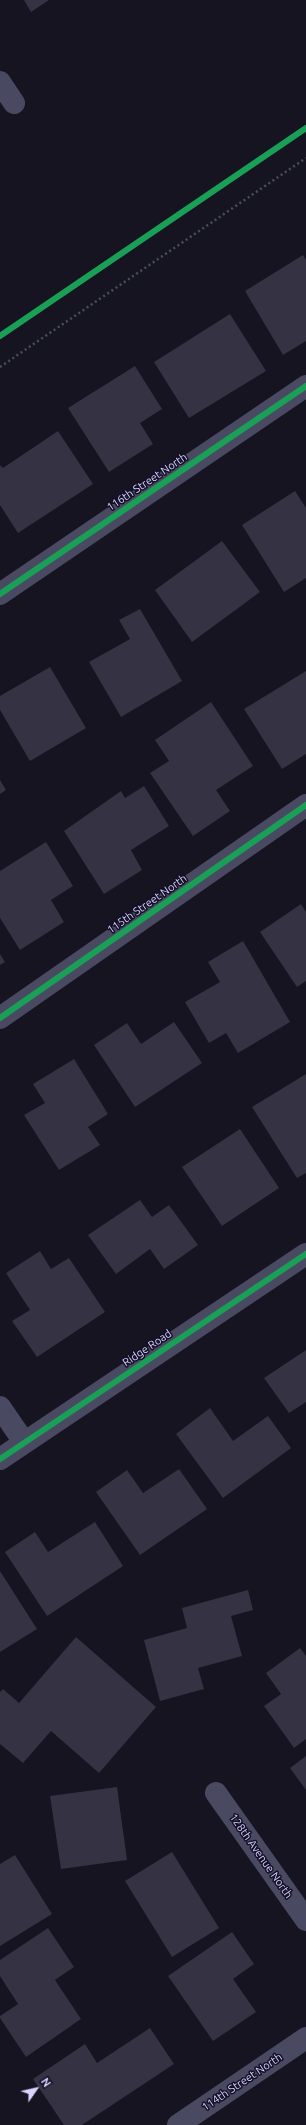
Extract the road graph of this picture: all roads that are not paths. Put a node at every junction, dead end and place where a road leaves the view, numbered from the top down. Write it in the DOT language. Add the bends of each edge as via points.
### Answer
graph roads {
  1 [pos="0,82"];
  2 [pos="14,103"];
  3 [pos="306,386"];
  4 [pos="0,594"];
  5 [pos="306,804"];
  6 [pos="0,1018"];
  7 [pos="306,1254"];
  8 [pos="0,1407"];
  9 [pos="24,1442"];
  10 [pos="0,1459"];
  11 [pos="216,1793"];
  12 [pos="306,1920"];
  13 [pos="306,2038"];
  14 [pos="178,2125"];
  1 -- 2 [label="street"];
  3 -- 4 [label="street, 116th Street North"];
  5 -- 6 [label="street, 115th Street North"];
  7 -- 9 [label="street, Ridge Road"];
  8 -- 9 [label="street"];
  9 -- 10 [label="street, Ridge Road"];
  11 -- 12 [label="street, 128th Avenue North"];
  13 -- 14 [label="street, 114th Street North"];
}
